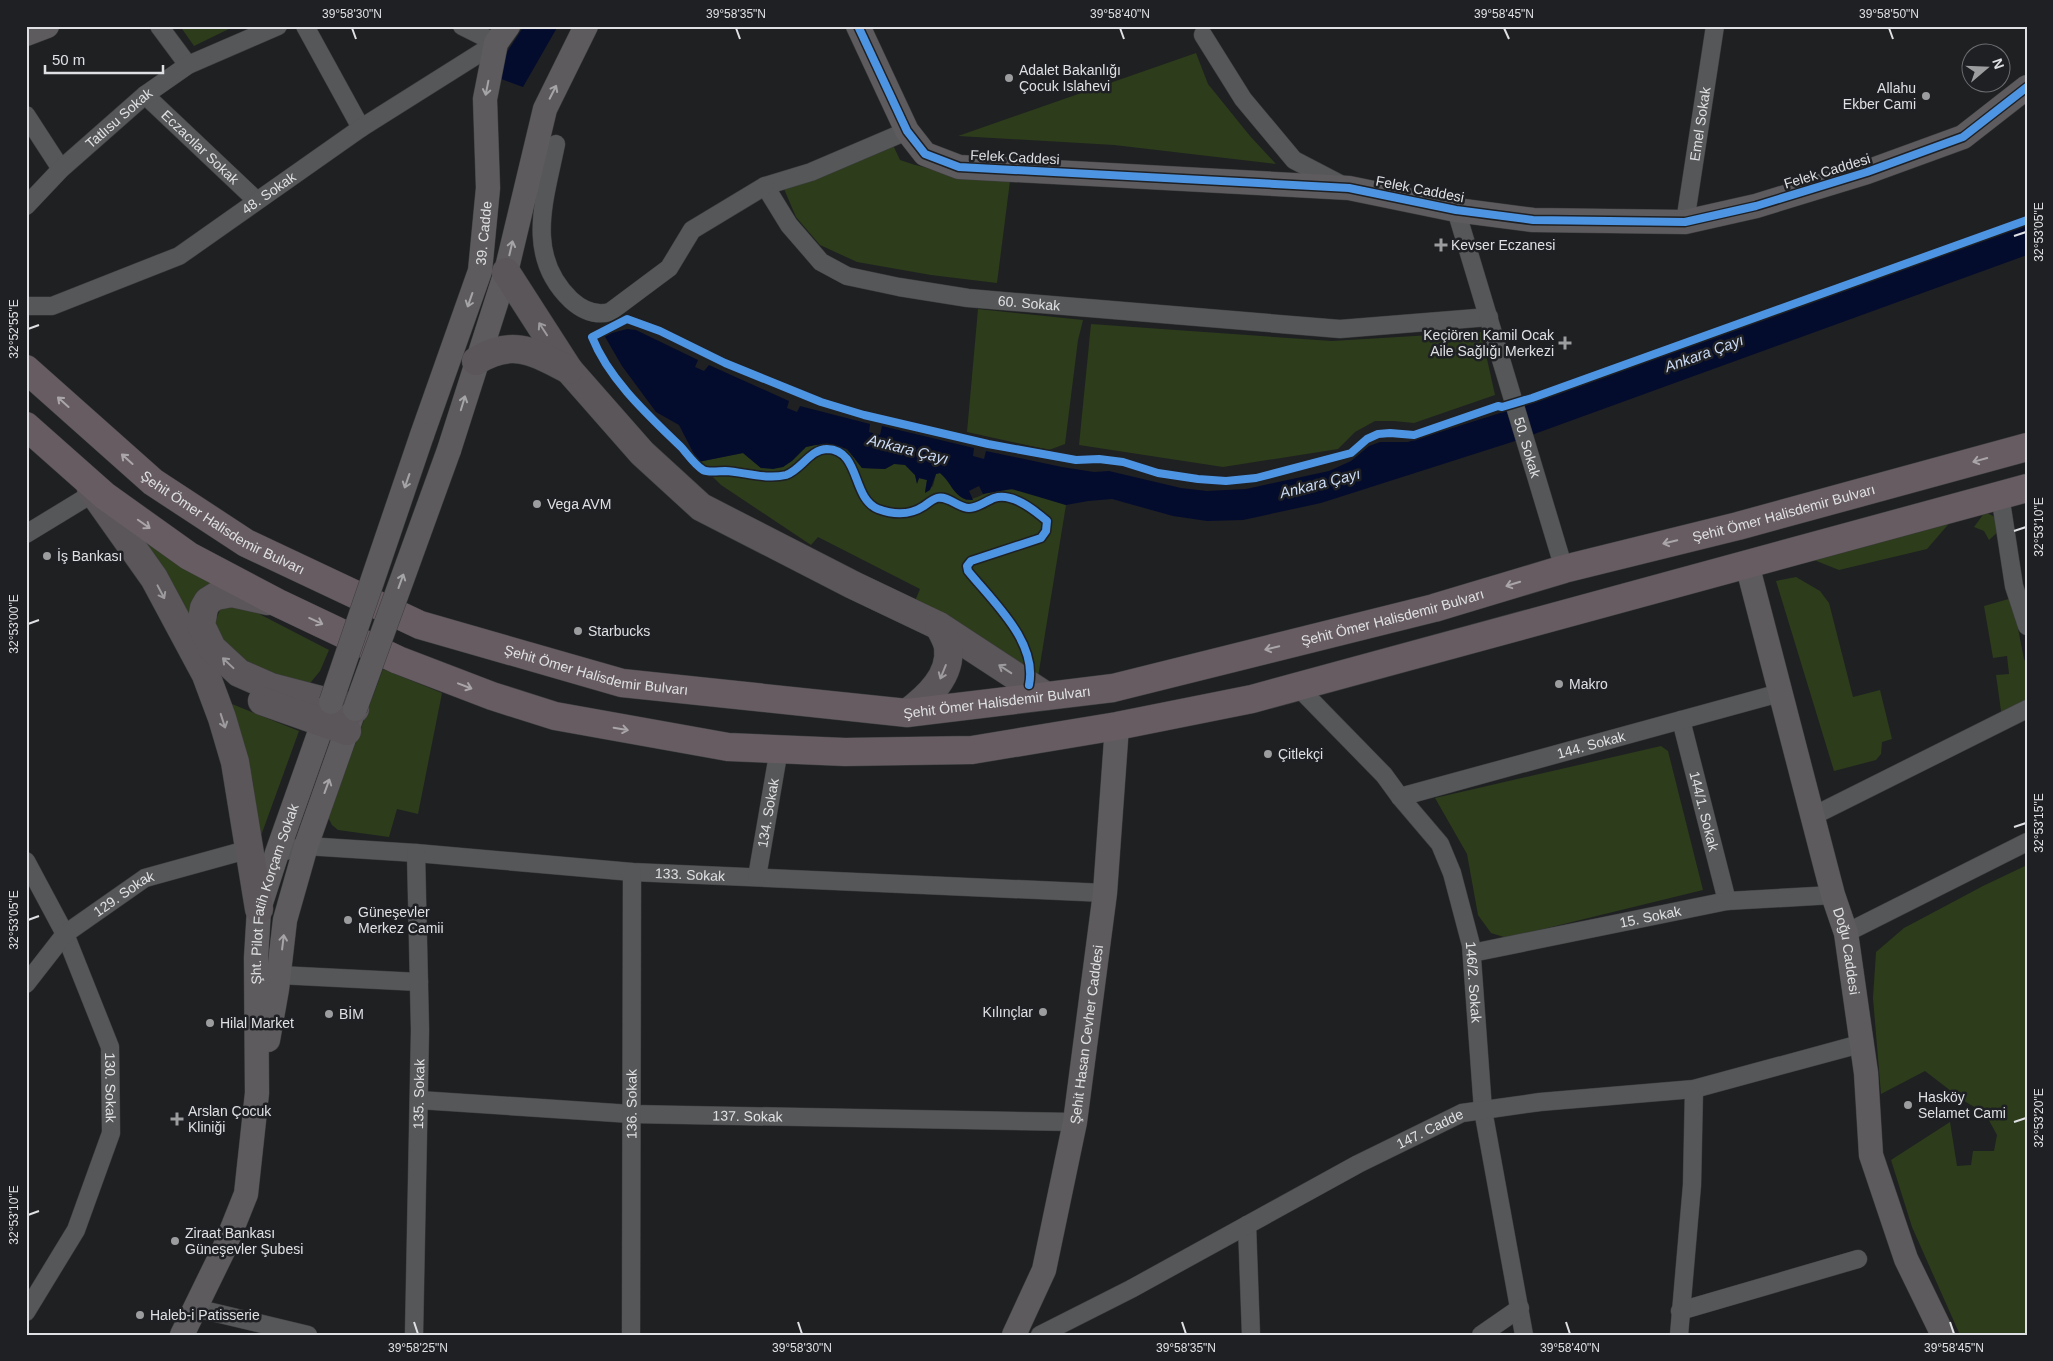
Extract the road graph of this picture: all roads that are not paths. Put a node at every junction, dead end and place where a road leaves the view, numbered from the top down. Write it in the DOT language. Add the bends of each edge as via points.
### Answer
graph roads {
  1 [pos="47,26"];
  2 [pos="158,26"];
  3 [pos="278,26"];
  4 [pos="305,26"];
  5 [pos="462,26"];
  6 [pos="586,26"];
  7 [pos="858,26"];
  8 [pos="1714,26"];
  9 [pos="26,34"];
  10 [pos="502,35"];
  11 [pos="1203,35"];
  12 [pos="188,65"];
  13 [pos="2027,87"];
  14 [pos="145,95"];
  15 [pos="26,115"];
  16 [pos="361,128"];
  17 [pos="907,131"];
  18 [pos="556,144"];
  19 [pos="61,170"];
  20 [pos="765,186"];
  21 [pos="1349,188"];
  22 [pos="256,200"];
  23 [pos="26,206"];
  24 [pos="1456,210"];
  25 [pos="1685,222"];
  26 [pos="506,272"];
  27 [pos="26,306"];
  28 [pos="1488,317"];
  29 [pos="476,361"];
  30 [pos="26,369"];
  31 [pos="569,370"];
  32 [pos="26,426"];
  33 [pos="2027,448"];
  34 [pos="58,456"];
  35 [pos="2027,488"];
  36 [pos="95,492"];
  37 [pos="2000,495"];
  38 [pos="26,534"];
  39 [pos="1747,564"];
  40 [pos="1564,569"];
  41 [pos="278,603"];
  42 [pos="939,626"];
  43 [pos="2027,626"];
  44 [pos="206,675"];
  45 [pos="1298,687"];
  46 [pos="1780,693"];
  47 [pos="1046,696"];
  48 [pos="2027,709"];
  49 [pos="907,713"];
  50 [pos="339,716"];
  51 [pos="1681,720"];
  52 [pos="1118,726"];
  53 [pos="778,749"];
  54 [pos="1400,797"];
  55 [pos="1813,816"];
  56 [pos="2027,842"];
  57 [pos="306,846"];
  58 [pos="250,849"];
  59 [pos="277,853"];
  60 [pos="416,853"];
  61 [pos="26,861"];
  62 [pos="632,872"];
  63 [pos="756,877"];
  64 [pos="1105,893"];
  65 [pos="1833,895"];
  66 [pos="1727,902"];
  67 [pos="259,909"];
  68 [pos="1846,933"];
  69 [pos="65,934"];
  70 [pos="1472,953"];
  71 [pos="279,975"];
  72 [pos="419,982"];
  73 [pos="26,984"];
  74 [pos="1860,1044"];
  75 [pos="1694,1089"];
  76 [pos="258,1093"];
  77 [pos="419,1100"];
  78 [pos="1483,1110"];
  79 [pos="631,1114"];
  80 [pos="1075,1122"];
  81 [pos="1247,1226"];
  82 [pos="1858,1259"];
  83 [pos="195,1308"];
  84 [pos="1520,1308"];
  85 [pos="1680,1310"];
  86 [pos="26,1312"];
  87 [pos="302,1334"];
  88 [pos="182,1335"];
  89 [pos="414,1335"];
  90 [pos="631,1335"];
  91 [pos="1014,1335"];
  92 [pos="1040,1335"];
  93 [pos="1251,1335"];
  94 [pos="1482,1335"];
  95 [pos="1524,1335"];
  96 [pos="1679,1335"];
  97 [pos="1942,1335"];
  1 -- 9 [label="street"];
  2 -- 12 [label="street"];
  3 -- 12 [label="street, Tatlısu Sokak"];
  4 -- 16 [label="street"];
  5 -- 10 [label="street"];
  26 -- 6 [label="street, one-way" via="544,109"];
  7 -- 17 [label="street, Felek Caddesi"];
  8 -- 25 [label="street, Emel Sokak"];
  10 -- 16 [label="street, 48. Sokak"];
  10 -- 50 [label="street, 39. Cadde, one-way, bridge" via="485,99 488,188 480,271 422,435"];
  11 -- 21 [label="street" via="1243,99 1294,160"];
  12 -- 14 [label="street, Tatlısu Sokak"];
  13 -- 25 [label="street, Felek Caddesi" via="1963,138 1775,201"];
  14 -- 19 [label="street, Tatlısu Sokak"];
  14 -- 22 [label="street, Eczacılar Sokak"];
  15 -- 19 [label="street"];
  16 -- 22 [label="street, 48. Sokak"];
  17 -- 20 [label="street" via="810,172"];
  17 -- 21 [label="street, Felek Caddesi" via="925,154 959,167"];
  18 -- 20 [label="street" via="542,214 543,252 561,290 574,302 600,314 610,312 669,268 692,230"];
  19 -- 23 [label="street, Tatlısu Sokak"];
  20 -- 28 [label="street, 60. Sokak" via="789,225 821,262 847,276 899,287 968,298 1340,329"];
  21 -- 24 [label="street, Felek Caddesi"];
  22 -- 27 [label="street, 48. Sokak" via="179,256 52,306"];
  24 -- 25 [label="street, Felek Caddesi" via="1533,220"];
  24 -- 28 [label="street, 50. Sokak"];
  26 -- 29 [label="street"];
  31 -- 26 [label="main road, one-way"];
  28 -- 40 [label="street, 50. Sokak"];
  29 -- 31 [label="main road" via="490,352 519,350 536,353"];
  50 -- 29 [label="street, one-way, bridge" via="449,450"];
  49 -- 30 [label="highway, Şehit Ömer Halisdemir Bulvarı, one-way" via="622,683 420,625 246,543 153,482"];
  31 -- 42 [label="main road" via="642,453 701,506"];
  32 -- 34 [label="highway"];
  33 -- 40 [label="highway, Şehit Ömer Halisdemir Bulvarı, one-way"];
  34 -- 36 [label="main road"];
  34 -- 41 [label="highway, one-way" via="105,496 189,556"];
  35 -- 37 [label="highway"];
  36 -- 38 [label="street"];
  36 -- 44 [label="main road, one-way" via="154,578"];
  37 -- 39 [label="highway"];
  37 -- 43 [label="street" via="2014,586"];
  39 -- 45 [label="highway"];
  39 -- 46 [label="street, Doğu Caddesi"];
  40 -- 47 [label="highway, Şehit Ömer Halisdemir Bulvarı, one-way" via="1434,608 1113,688"];
  50 -- 41 [label="main road, one-way" via="239,673 212,648 201,625 204,608 216,596 232,593"];
  41 -- 53 [label="highway, one-way" via="398,660 555,716 728,747"];
  47 -- 42 [label="main road, one-way"];
  42 -- 49 [label="main road, one-way" via="948,646 948,661 928,698"];
  44 -- 50 [label="main road" via="248,696"];
  44 -- 58 [label="main road, one-way" via="235,762"];
  45 -- 52 [label="highway"];
  45 -- 54 [label="street, 146/2. Sokak" via="1384,775"];
  46 -- 51 [label="street, 144. Sokak"];
  46 -- 55 [label="street, Doğu Caddesi"];
  47 -- 49 [label="highway, Şehit Ömer Halisdemir Bulvarı"];
  48 -- 55 [label="street"];
  57 -- 50 [label="street, Şht. Pilot Fatih Korçam Sokak, one-way"];
  50 -- 59 [label="street, Şht. Pilot Fatih Korçam Sokak"];
  51 -- 54 [label="street, 144. Sokak"];
  51 -- 66 [label="street, 144/1. Sokak"];
  52 -- 53 [label="highway" via="972,750 845,752"];
  52 -- 64 [label="street, Şehit Hasan Cevher Caddesi"];
  53 -- 63 [label="street, 134. Sokak"];
  54 -- 70 [label="street, 146/2. Sokak" via="1440,844 1452,873"];
  55 -- 65 [label="street, Doğu Caddesi"];
  56 -- 68 [label="street"];
  57 -- 59 [label="street, 133. Sokak"];
  57 -- 60 [label="street, 133. Sokak"];
  71 -- 57 [label="street, Şht. Pilot Fatih Korçam Sokak, one-way" via="285,920"];
  58 -- 67 [label="main road"];
  58 -- 69 [label="street, 129. Sokak" via="145,878"];
  59 -- 67 [label="street, Şht. Pilot Fatih Korçam Sokak"];
  60 -- 62 [label="street, 133. Sokak"];
  60 -- 72 [label="street, 135. Sokak"];
  61 -- 69 [label="street, 130. Sokak"];
  62 -- 63 [label="street, 133. Sokak"];
  62 -- 79 [label="street, 136. Sokak"];
  63 -- 64 [label="street, 133. Sokak"];
  64 -- 80 [label="street, Şehit Hasan Cevher Caddesi"];
  65 -- 66 [label="street, 15. Sokak"];
  65 -- 68 [label="street, Doğu Caddesi"];
  66 -- 70 [label="street, 15. Sokak"];
  67 -- 76 [label="street, Şht. Pilot Fatih Korçam Sokak" via="256,958"];
  68 -- 74 [label="street, Doğu Caddesi"];
  69 -- 73 [label="street, 129. Sokak"];
  69 -- 86 [label="street, 130. Sokak" via="110,1048 111,1132 76,1230"];
  70 -- 78 [label="street, 146/2. Sokak"];
  71 -- 72 [label="street"];
  71 -- 76 [label="street, Şht. Pilot Fatih Korçam Sokak"];
  72 -- 77 [label="street, 135. Sokak"];
  74 -- 75 [label="street, 147. Cadde"];
  74 -- 97 [label="street, Doğu Caddesi" via="1866,1073 1871,1155 1906,1258"];
  75 -- 78 [label="street, 147. Cadde"];
  75 -- 85 [label="street" via="1692,1185"];
  76 -- 83 [label="street, Şht. Pilot Fatih Korçam Sokak" via="246,1194"];
  77 -- 79 [label="street, 137. Sokak"];
  77 -- 89 [label="street, 135. Sokak"];
  78 -- 81 [label="street, 147. Cadde" via="1462,1113 1358,1164"];
  78 -- 84 [label="street, 146/2. Sokak"];
  79 -- 80 [label="street, 137. Sokak"];
  79 -- 90 [label="street, 136. Sokak"];
  80 -- 91 [label="street, Şehit Hasan Cevher Caddesi" via="1044,1270"];
  81 -- 92 [label="street, 147. Cadde"];
  81 -- 93 [label="street"];
  82 -- 85 [label="street"];
  83 -- 87 [label="street"];
  83 -- 88 [label="street, Şht. Pilot Fatih Korçam Sokak"];
  84 -- 94 [label="street"];
  84 -- 95 [label="street, 146/2. Sokak"];
  85 -- 96 [label="street"];
}
